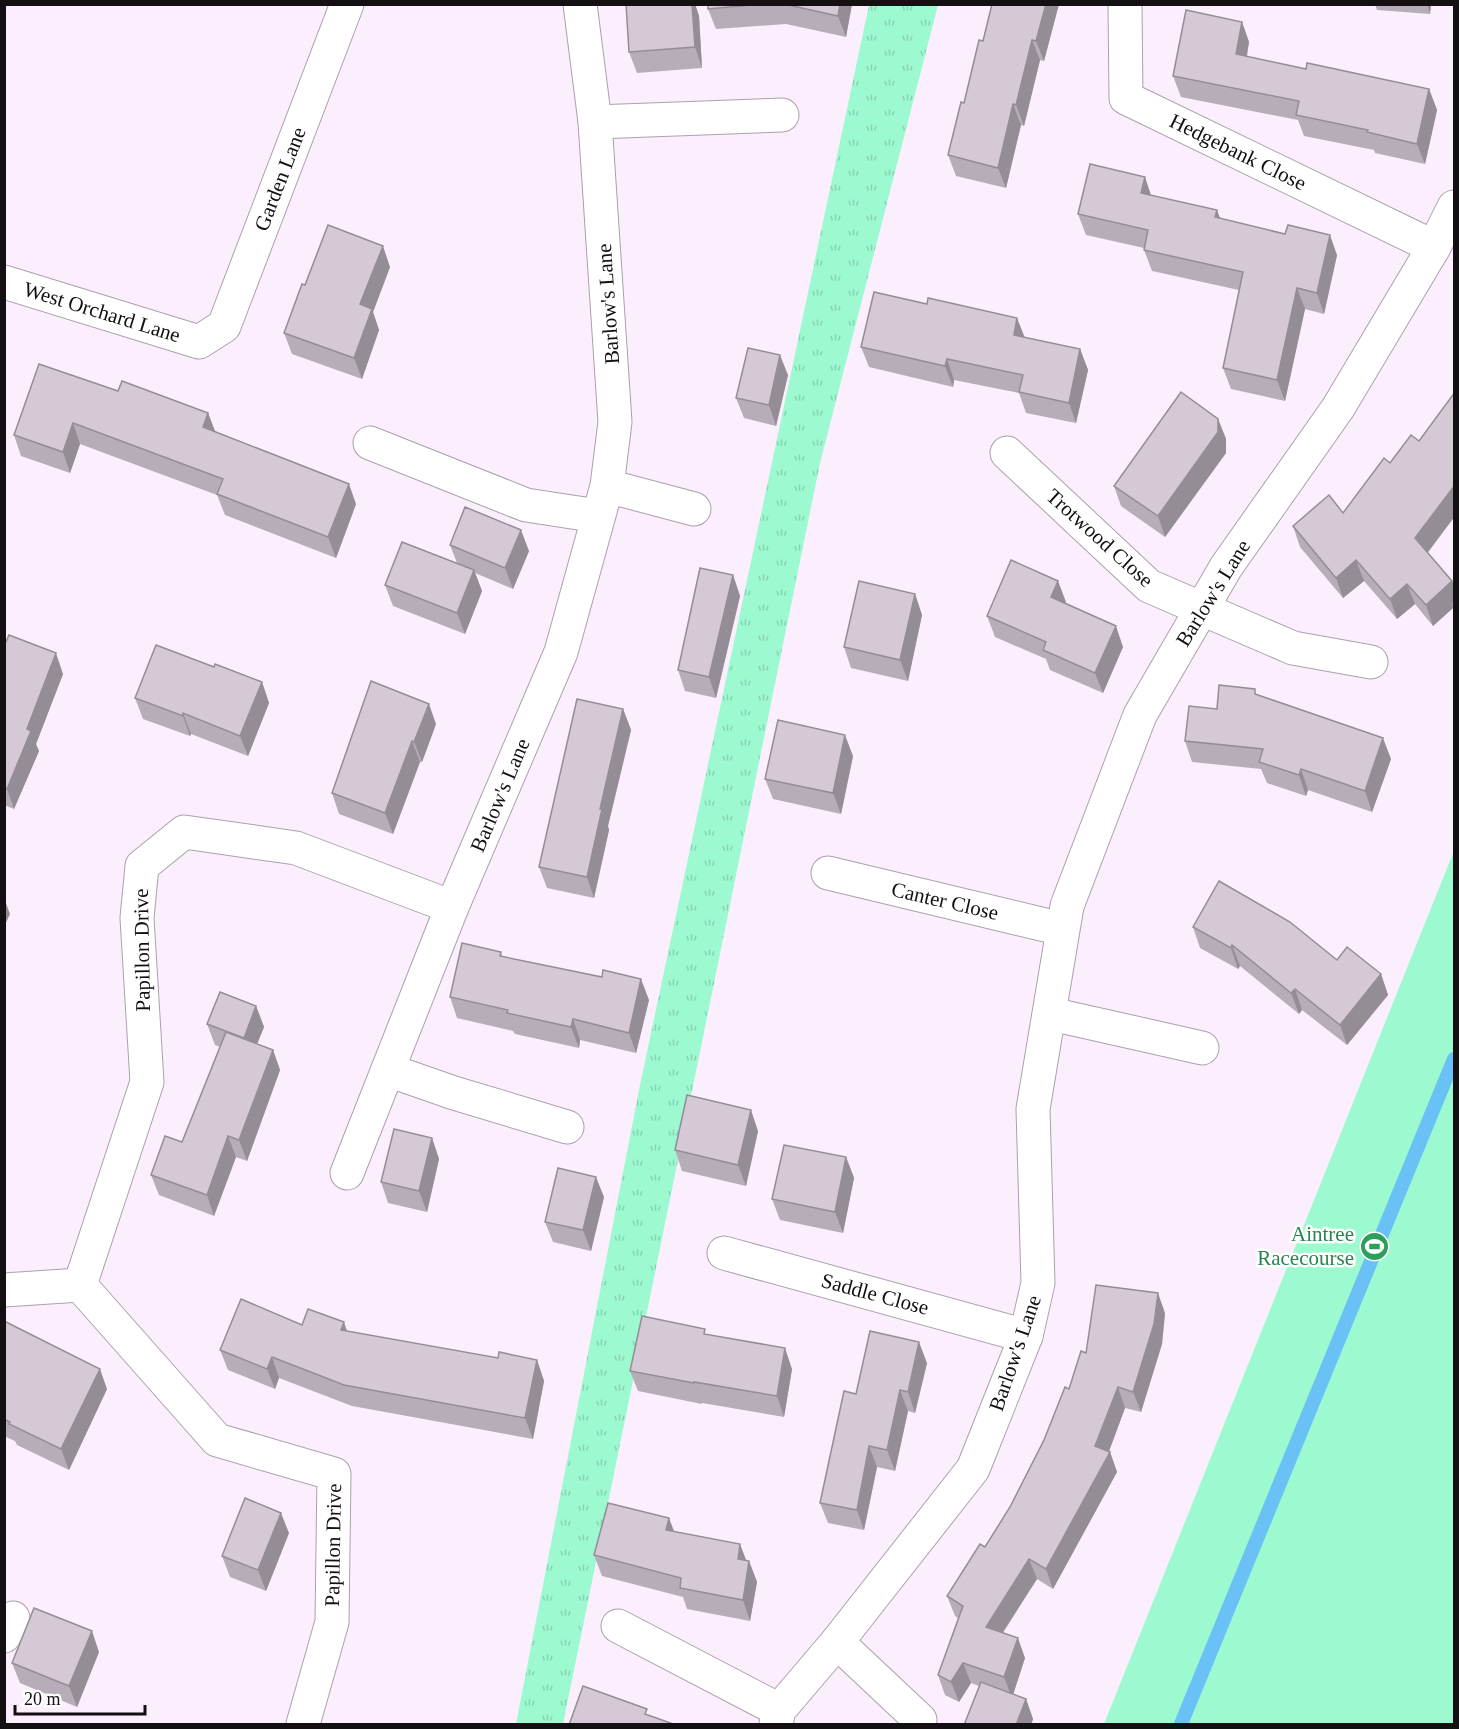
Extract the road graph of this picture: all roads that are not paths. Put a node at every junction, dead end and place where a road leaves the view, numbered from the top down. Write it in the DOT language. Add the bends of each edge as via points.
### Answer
graph roads {
  1 [pos="347,4"];
  2 [pos="580,4"];
  3 [pos="1125,4"];
  4 [pos="782,116"];
  5 [pos="595,122"];
  6 [pos="1455,207"];
  7 [pos="1434,247"];
  8 [pos="4,282"];
  9 [pos="199,342"];
  10 [pos="370,443"];
  11 [pos="1007,453"];
  12 [pos="602,501"];
  13 [pos="694,509"];
  14 [pos="1202,608"];
  15 [pos="1371,662"];
  16 [pos="828,873"];
  17 [pos="452,907"];
  18 [pos="1062,929"];
  19 [pos="1051,1014"];
  20 [pos="1202,1048"];
  21 [pos="388,1070"];
  22 [pos="567,1127"];
  23 [pos="347,1173"];
  24 [pos="724,1253"];
  25 [pos="80,1285"];
  26 [pos="4,1290"];
  27 [pos="1026,1335"];
  28 [pos="618,1626"];
  29 [pos="837,1642"];
  30 [pos="778,1717"];
  31 [pos="920,1720"];
  32 [pos="303,1725"];
  1 -- 9 [label="street, Garden Lane" via="224,326"];
  2 -- 5 [label="street, Barlow's Lane"];
  3 -- 7 [label="street, Hedgebank Close" via="1126,98"];
  4 -- 5 [label="street"];
  5 -- 12 [label="street, Barlow's Lane" via="615,422"];
  6 -- 7 [label="street, Barlow's Lane"];
  7 -- 14 [label="street, Barlow's Lane" via="1338,408 1226,567"];
  8 -- 9 [label="street, West Orchard Lane"];
  10 -- 12 [label="street" via="526,505"];
  11 -- 14 [label="street, Trotwood Close" via="1149,586"];
  12 -- 13 [label="street"];
  12 -- 17 [label="street, Barlow's Lane" via="561,652"];
  14 -- 15 [label="street, Trotwood Close" via="1293,648"];
  14 -- 18 [label="street, Barlow's Lane" via="1140,715 1067,906"];
  16 -- 18 [label="street, Canter Close"];
  17 -- 21 [label="street, Barlow's Lane"];
  17 -- 25 [label="street, Papillon Drive" via="296,848 184,832 142,866 137,918 147,1082"];
  18 -- 19 [label="street, Barlow's Lane"];
  19 -- 20 [label="street"];
  19 -- 27 [label="street, Barlow's Lane" via="1033,1109 1038,1283"];
  21 -- 22 [label="street"];
  21 -- 23 [label="street, Barlow's Lane"];
  24 -- 27 [label="street, Saddle Close"];
  25 -- 26 [label="street"];
  25 -- 32 [label="street, Papillon Drive" via="217,1440 334,1474 332,1622"];
  27 -- 29 [label="street, Barlow's Lane" via="973,1469"];
  28 -- 30 [label="street, Barlow's Lane"];
  29 -- 30 [label="street, Barlow's Lane"];
  29 -- 31 [label="street"];
}
